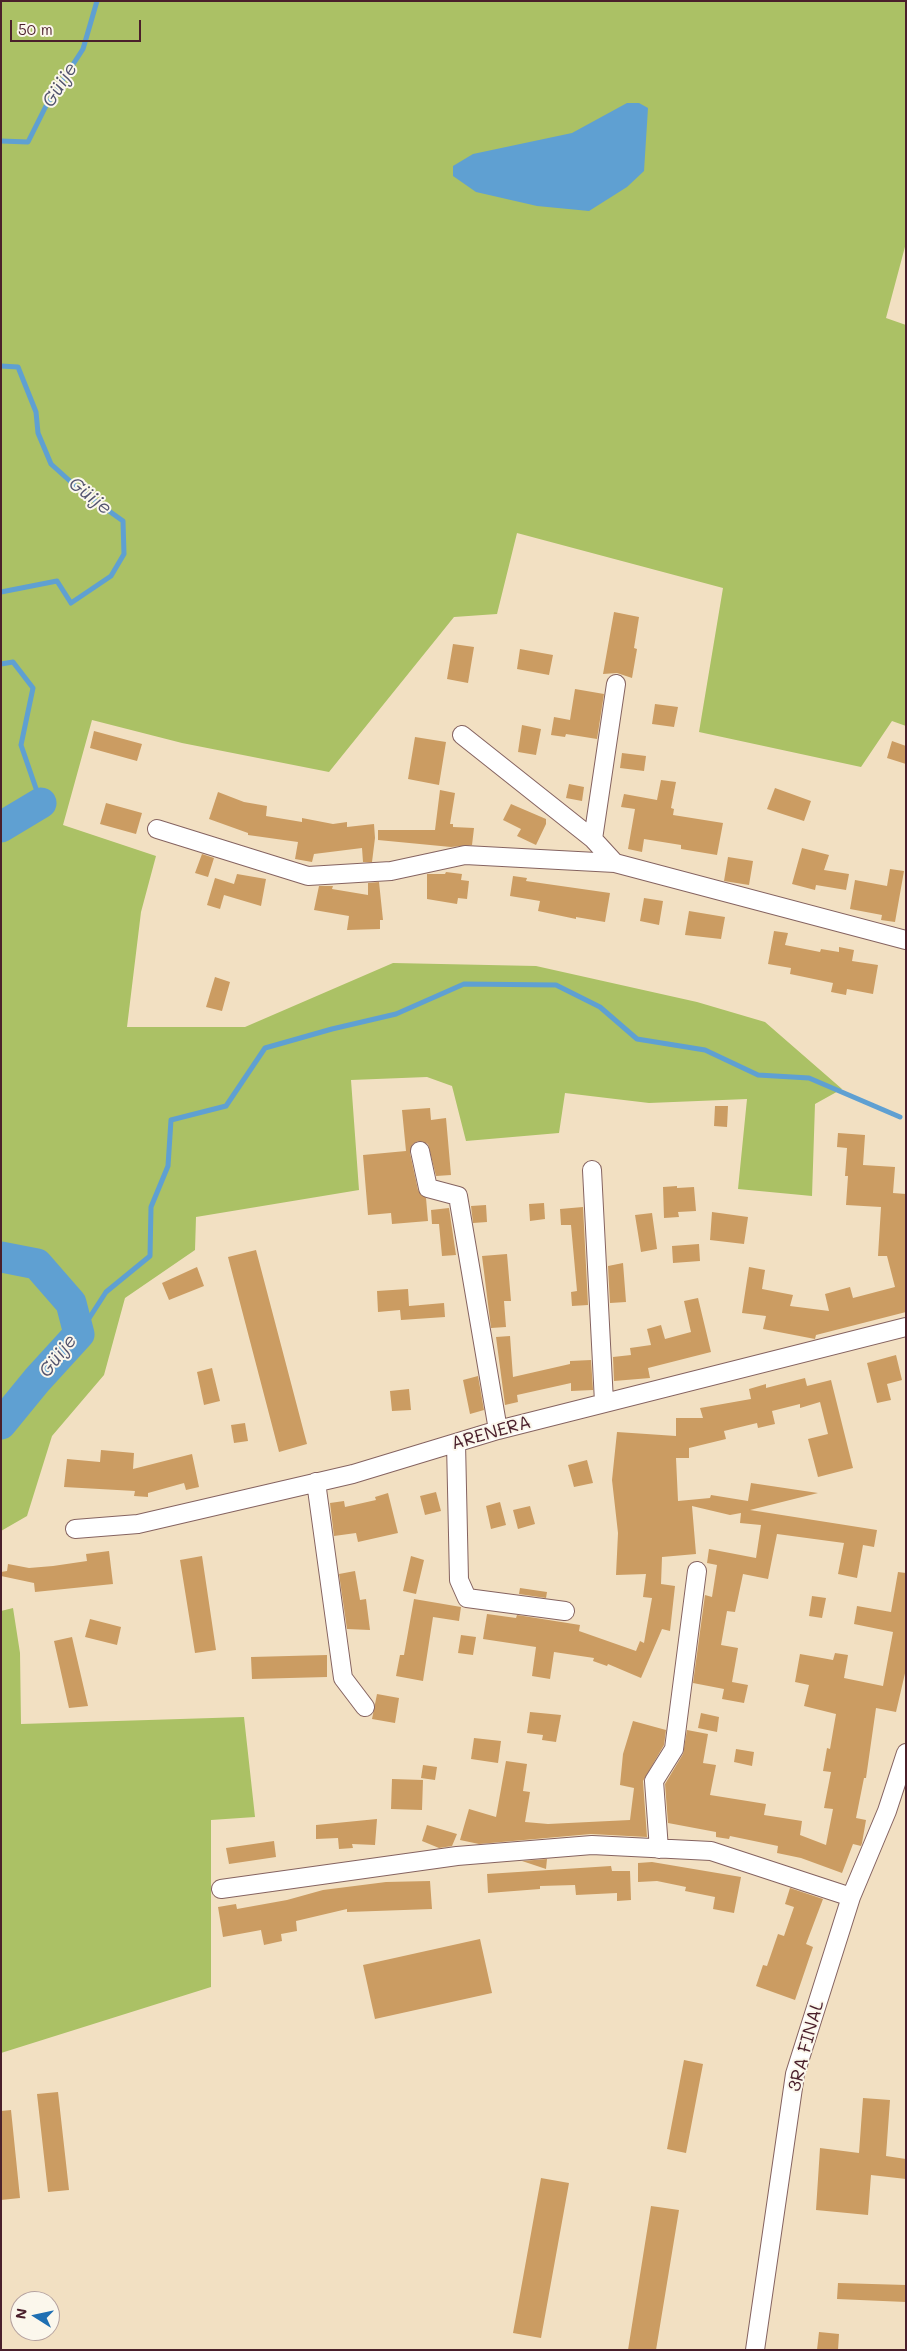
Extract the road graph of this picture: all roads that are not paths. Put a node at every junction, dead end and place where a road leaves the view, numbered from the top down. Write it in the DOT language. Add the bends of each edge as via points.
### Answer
graph roads {
  1 [pos="616,684"];
  2 [pos="462,735"];
  3 [pos="158,829"];
  4 [pos="593,839"];
  5 [pos="616,863"];
  6 [pos="906,940"];
  7 [pos="420,1151"];
  8 [pos="592,1170"];
  9 [pos="906,1327"];
  10 [pos="604,1402"];
  11 [pos="498,1430"];
  12 [pos="456,1443"];
  13 [pos="316,1482"];
  14 [pos="75,1529"];
  15 [pos="697,1571"];
  16 [pos="565,1611"];
  17 [pos="365,1707"];
  18 [pos="906,1753"];
  19 [pos="659,1849"];
  20 [pos="221,1889"];
  21 [pos="851,1897"];
  22 [pos="755,2350"];
  1 -- 4 [label="street"];
  2 -- 4 [label="street"];
  3 -- 5 [label="street" via="308,876 391,871 466,855"];
  4 -- 5 [label="street"];
  5 -- 6 [label="street"];
  7 -- 11 [label="street" via="428,1188 458,1196"];
  8 -- 10 [label="street"];
  9 -- 10 [label="street, ARENERA"];
  10 -- 11 [label="street, ARENERA"];
  11 -- 12 [label="street, ARENERA"];
  12 -- 13 [label="street, ARENERA"];
  12 -- 16 [label="street" via="459,1580 467,1598"];
  13 -- 14 [label="street, ARENERA" via="138,1524"];
  13 -- 17 [label="street" via="343,1678"];
  15 -- 19 [label="street" via="674,1749 654,1781"];
  18 -- 21 [label="street, 3RA FINAL" via="887,1811"];
  19 -- 20 [label="street" via="592,1845 457,1856"];
  19 -- 21 [label="street" via="711,1851"];
  21 -- 22 [label="street, 3RA FINAL" via="795,2074"];
}
